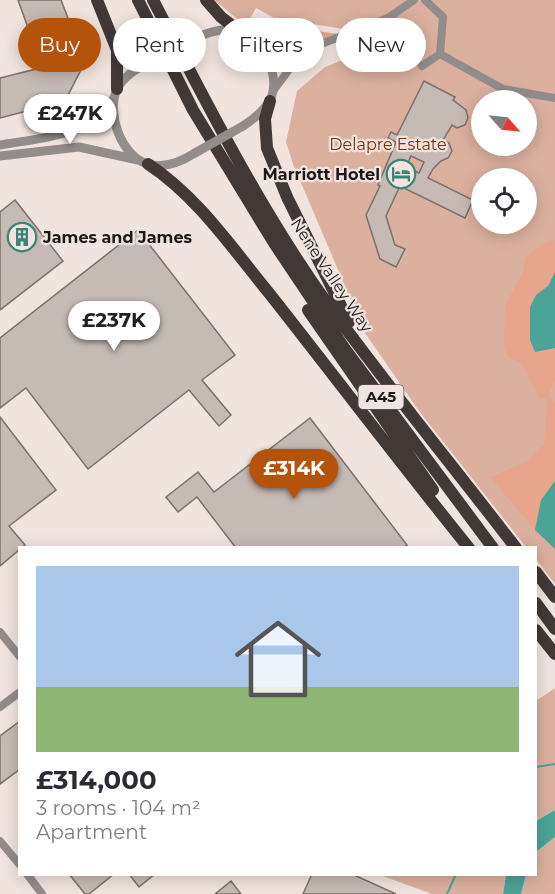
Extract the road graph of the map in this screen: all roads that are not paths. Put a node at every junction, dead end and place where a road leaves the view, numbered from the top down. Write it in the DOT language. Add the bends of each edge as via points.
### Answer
graph roads {
  1 [pos="97,0"];
  2 [pos="138,0"];
  3 [pos="153,0"];
  4 [pos="206,0"];
  5 [pos="414,0"];
  6 [pos="425,0"];
  7 [pos="221,18"];
  8 [pos="218,31"];
  9 [pos="324,43"];
  10 [pos="440,54"];
  11 [pos="426,63"];
  12 [pos="270,72"];
  13 [pos="288,72"];
  14 [pos="116,94"];
  15 [pos="271,96"];
  16 [pos="555,98"];
  17 [pos="0,145"];
  18 [pos="0,156"];
  19 [pos="144,162"];
  20 [pos="274,243"];
  21 [pos="360,345"];
  22 [pos="469,546"];
  23 [pos="470,546"];
  24 [pos="492,546"];
  25 [pos="514,546"];
  26 [pos="537,573"];
  27 [pos="555,597"];
  28 [pos="537,604"];
  29 [pos="555,628"];
  30 [pos="537,631"];
  31 [pos="0,632"];
  32 [pos="18,654"];
  33 [pos="555,654"];
  34 [pos="18,694"];
  35 [pos="0,707"];
  36 [pos="0,841"];
  37 [pos="18,863"];
  38 [pos="28,876"];
  39 [pos="42,894"];
  1 -- 14 [label="highway" via="117,50"];
  2 -- 20 [label="highway, Nene Valley Way / A45" via="193,110"];
  3 -- 21 [label="highway, Nene Valley Way / A45" via="207,104 286,240"];
  4 -- 7 [label="highway"];
  5 -- 9 [label="street" via="388,18"];
  6 -- 10 [label="street" via="443,17"];
  8 -- 14 [label="street, bridge" via="148,63 128,76"];
  10 -- 11 [label="street"];
  10 -- 16 [label="street" via="503,89"];
  12 -- 15 [label="street"];
  13 -- 15 [label="street"];
  14 -- 17 [label="street" via="99,117 84,127"];
  14 -- 19 [label="street" via="115,121 121,139"];
  15 -- 19 [label="street, bridge" via="262,111 243,126 195,153 169,165"];
  15 -- 21 [label="highway" via="264,131 267,148"];
  18 -- 19 [label="street" via="79,147"];
  19 -- 22 [label="highway" via="172,180 237,254"];
  20 -- 23 [label="highway" via="315,321"];
  20 -- 24 [label="highway, Nene Valley Way / A45" via="345,349"];
  21 -- 25 [label="highway, Nene Valley Way / A45"];
  26 -- 27 [label="highway"];
  28 -- 29 [label="highway"];
  30 -- 33 [label="highway"];
  31 -- 32 [label="street"];
  34 -- 35 [label="street"];
  36 -- 37 [label="street"];
  38 -- 39 [label="street"];
}
